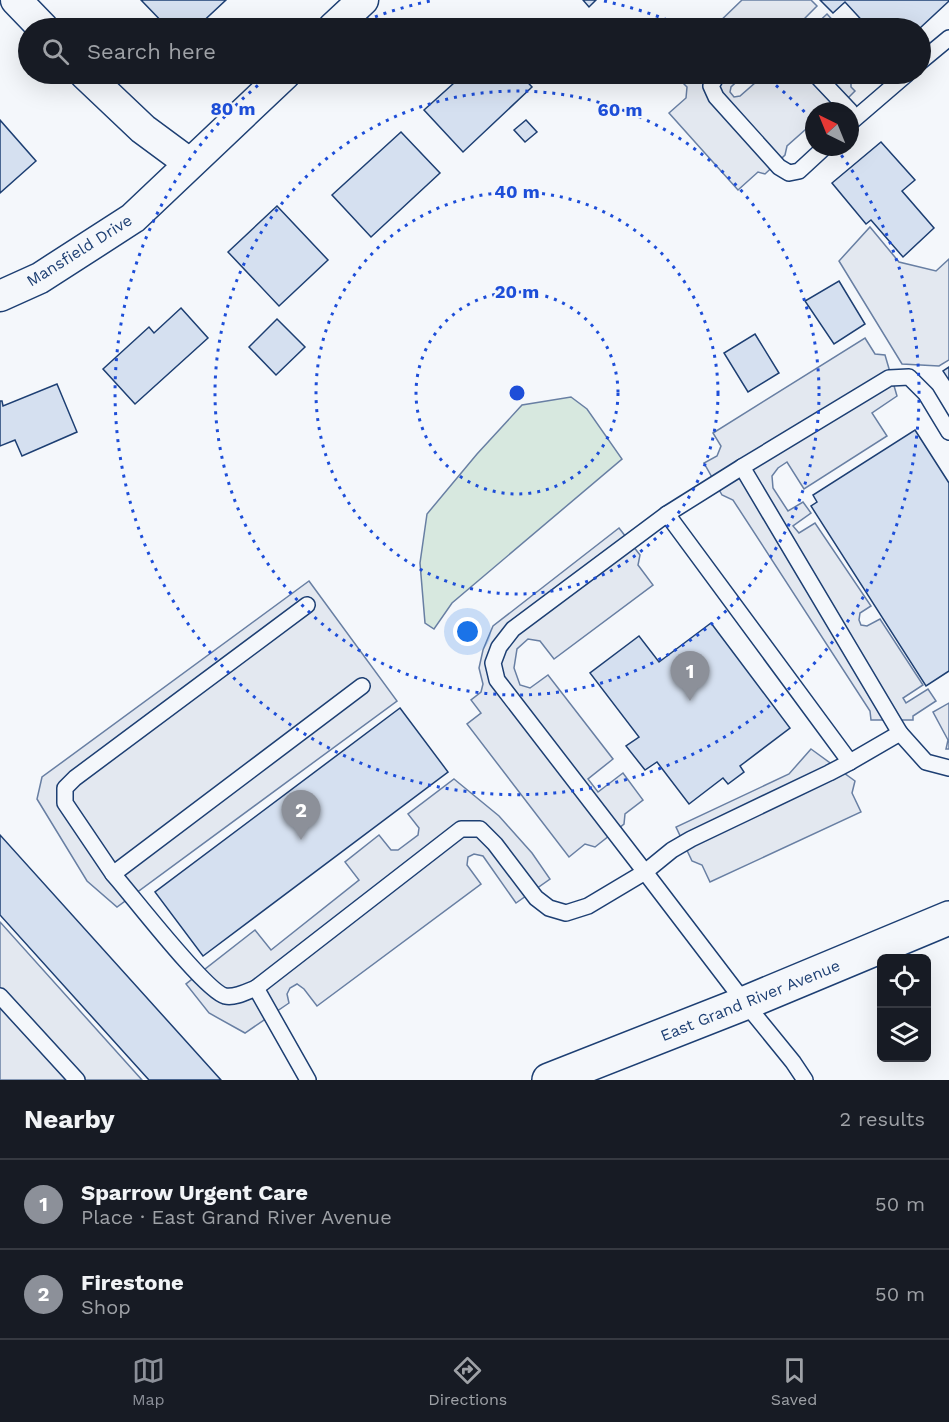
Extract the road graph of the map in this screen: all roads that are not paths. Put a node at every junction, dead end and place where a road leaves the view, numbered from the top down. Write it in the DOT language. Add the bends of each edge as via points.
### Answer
graph roads {
  1 [pos="16,0"];
  2 [pos="363,0"];
  3 [pos="33,18"];
  4 [pos="344,18"];
  5 [pos="949,38"];
  6 [pos="931,53"];
  7 [pos="95,84"];
  8 [pos="274,84"];
  9 [pos="712,84"];
  10 [pos="824,84"];
  11 [pos="894,84"];
  12 [pos="839,102"];
  13 [pos="859,110"];
  14 [pos="815,156"];
  15 [pos="189,163"];
  16 [pos="0,296"];
  17 [pos="949,432"];
  18 [pos="742,467"];
  19 [pos="667,514"];
  20 [pos="307,605"];
  21 [pos="362,686"];
  22 [pos="900,733"];
  23 [pos="850,762"];
  24 [pos="949,768"];
  25 [pos="645,872"];
  26 [pos="113,874"];
  27 [pos="949,918"];
  28 [pos="256,988"];
  29 [pos="0,996"];
  30 [pos="745,1003"];
  31 [pos="77,1080"];
  32 [pos="308,1080"];
  33 [pos="549,1080"];
  34 [pos="805,1080"];
  1 -- 3 [label="street"];
  2 -- 4 [label="street"];
  5 -- 6 [label="lane"];
  7 -- 15 [label="street" via="143,129"];
  8 -- 15 [label="street, Mansfield Drive"];
  9 -- 14 [label="lane" via="716,97 779,167 789,173 799,171"];
  10 -- 12 [label="lane"];
  11 -- 13 [label="lane"];
  15 -- 16 [label="street, Mansfield Drive" via="133,218 40,278"];
  17 -- 18 [label="lane" via="926,394 909,377 889,378"];
  18 -- 19 [label="lane"];
  18 -- 22 [label="lane"];
  19 -- 23 [label="lane"];
  19 -- 25 [label="lane" via="513,629 493,663 496,680"];
  20 -- 26 [label="lane" via="65,789 65,803"];
  21 -- 26 [label="lane"];
  22 -- 23 [label="lane"];
  22 -- 24 [label="lane" via="926,762"];
  23 -- 25 [label="lane" via="692,839"];
  25 -- 28 [label="lane" via="588,906 566,913 549,908 536,898 480,829 461,829"];
  25 -- 30 [label="lane"];
  26 -- 28 [label="lane" via="214,990 225,996"];
  27 -- 30 [label="main road, East Grand River Avenue"];
  28 -- 32 [label="lane"];
  29 -- 31 [label="lane"];
  30 -- 33 [label="main road, East Grand River Avenue"];
  30 -- 34 [label="lane"];
}
